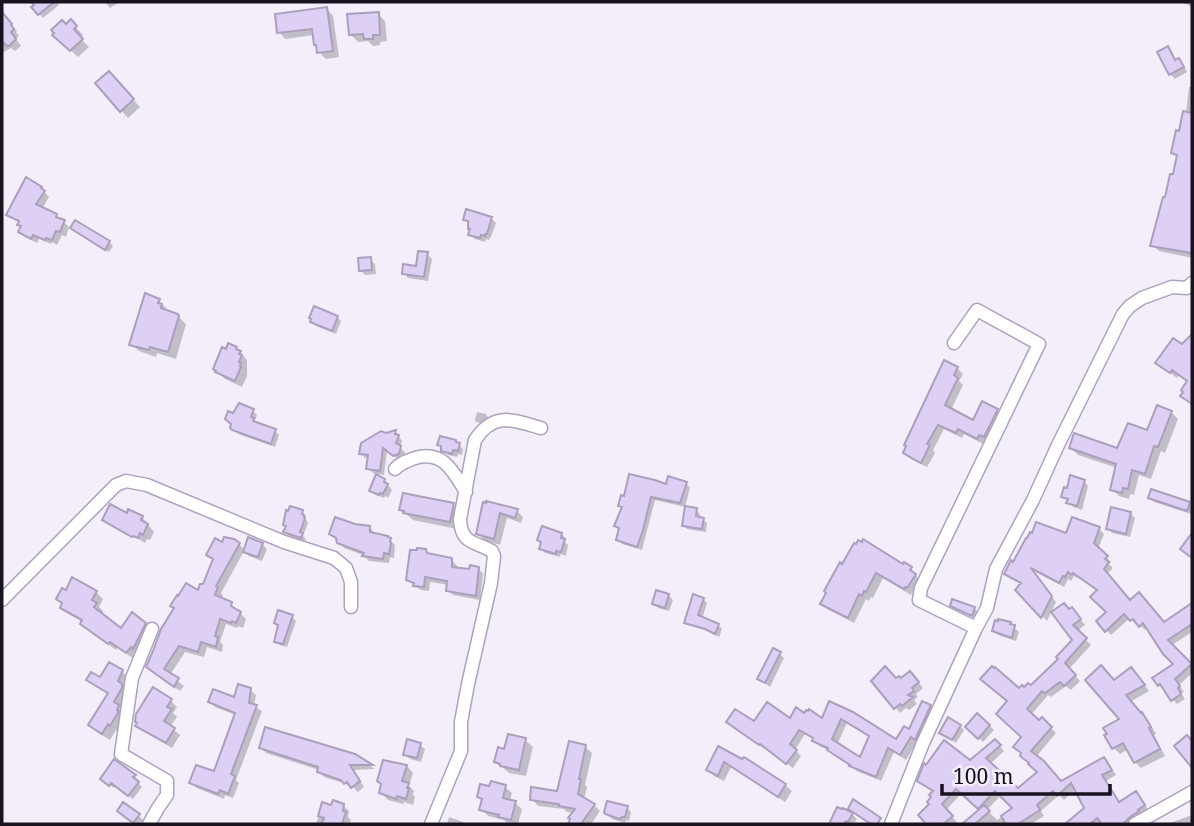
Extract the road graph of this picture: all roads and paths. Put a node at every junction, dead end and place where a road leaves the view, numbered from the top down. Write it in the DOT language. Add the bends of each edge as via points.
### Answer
graph roads {
  1 [pos="1192,283"];
  2 [pos="954,343"];
  3 [pos="541,428"];
  4 [pos="395,469"];
  5 [pos="466,492"];
  6 [pos="2,600"];
  7 [pos="351,607"];
  8 [pos="976,628"];
  9 [pos="152,629"];
  10 [pos="1192,792"];
  11 [pos="897,821"];
  12 [pos="149,824"];
  13 [pos="431,824"];
  14 [pos="1135,824"];
  1 -- 8 [label="street" via="1142,298 1123,314 996,569 987,608"];
  2 -- 8 [label="street" via="977,310 1039,344 921,587 919,600"];
  3 -- 5 [label="street" via="503,419 482,430 475,440"];
  4 -- 5 [label="street" via="427,456 441,460"];
  5 -- 13 [label="street" via="460,531 494,556 461,722 461,751"];
  6 -- 7 [label="street" via="108,492 126,481 147,485 334,558 346,568 351,582"];
  8 -- 11 [label="street" via="923,743"];
  9 -- 12 [label="street" via="132,678 121,754 167,781 167,795"];
  10 -- 14 [label="street"];
}
